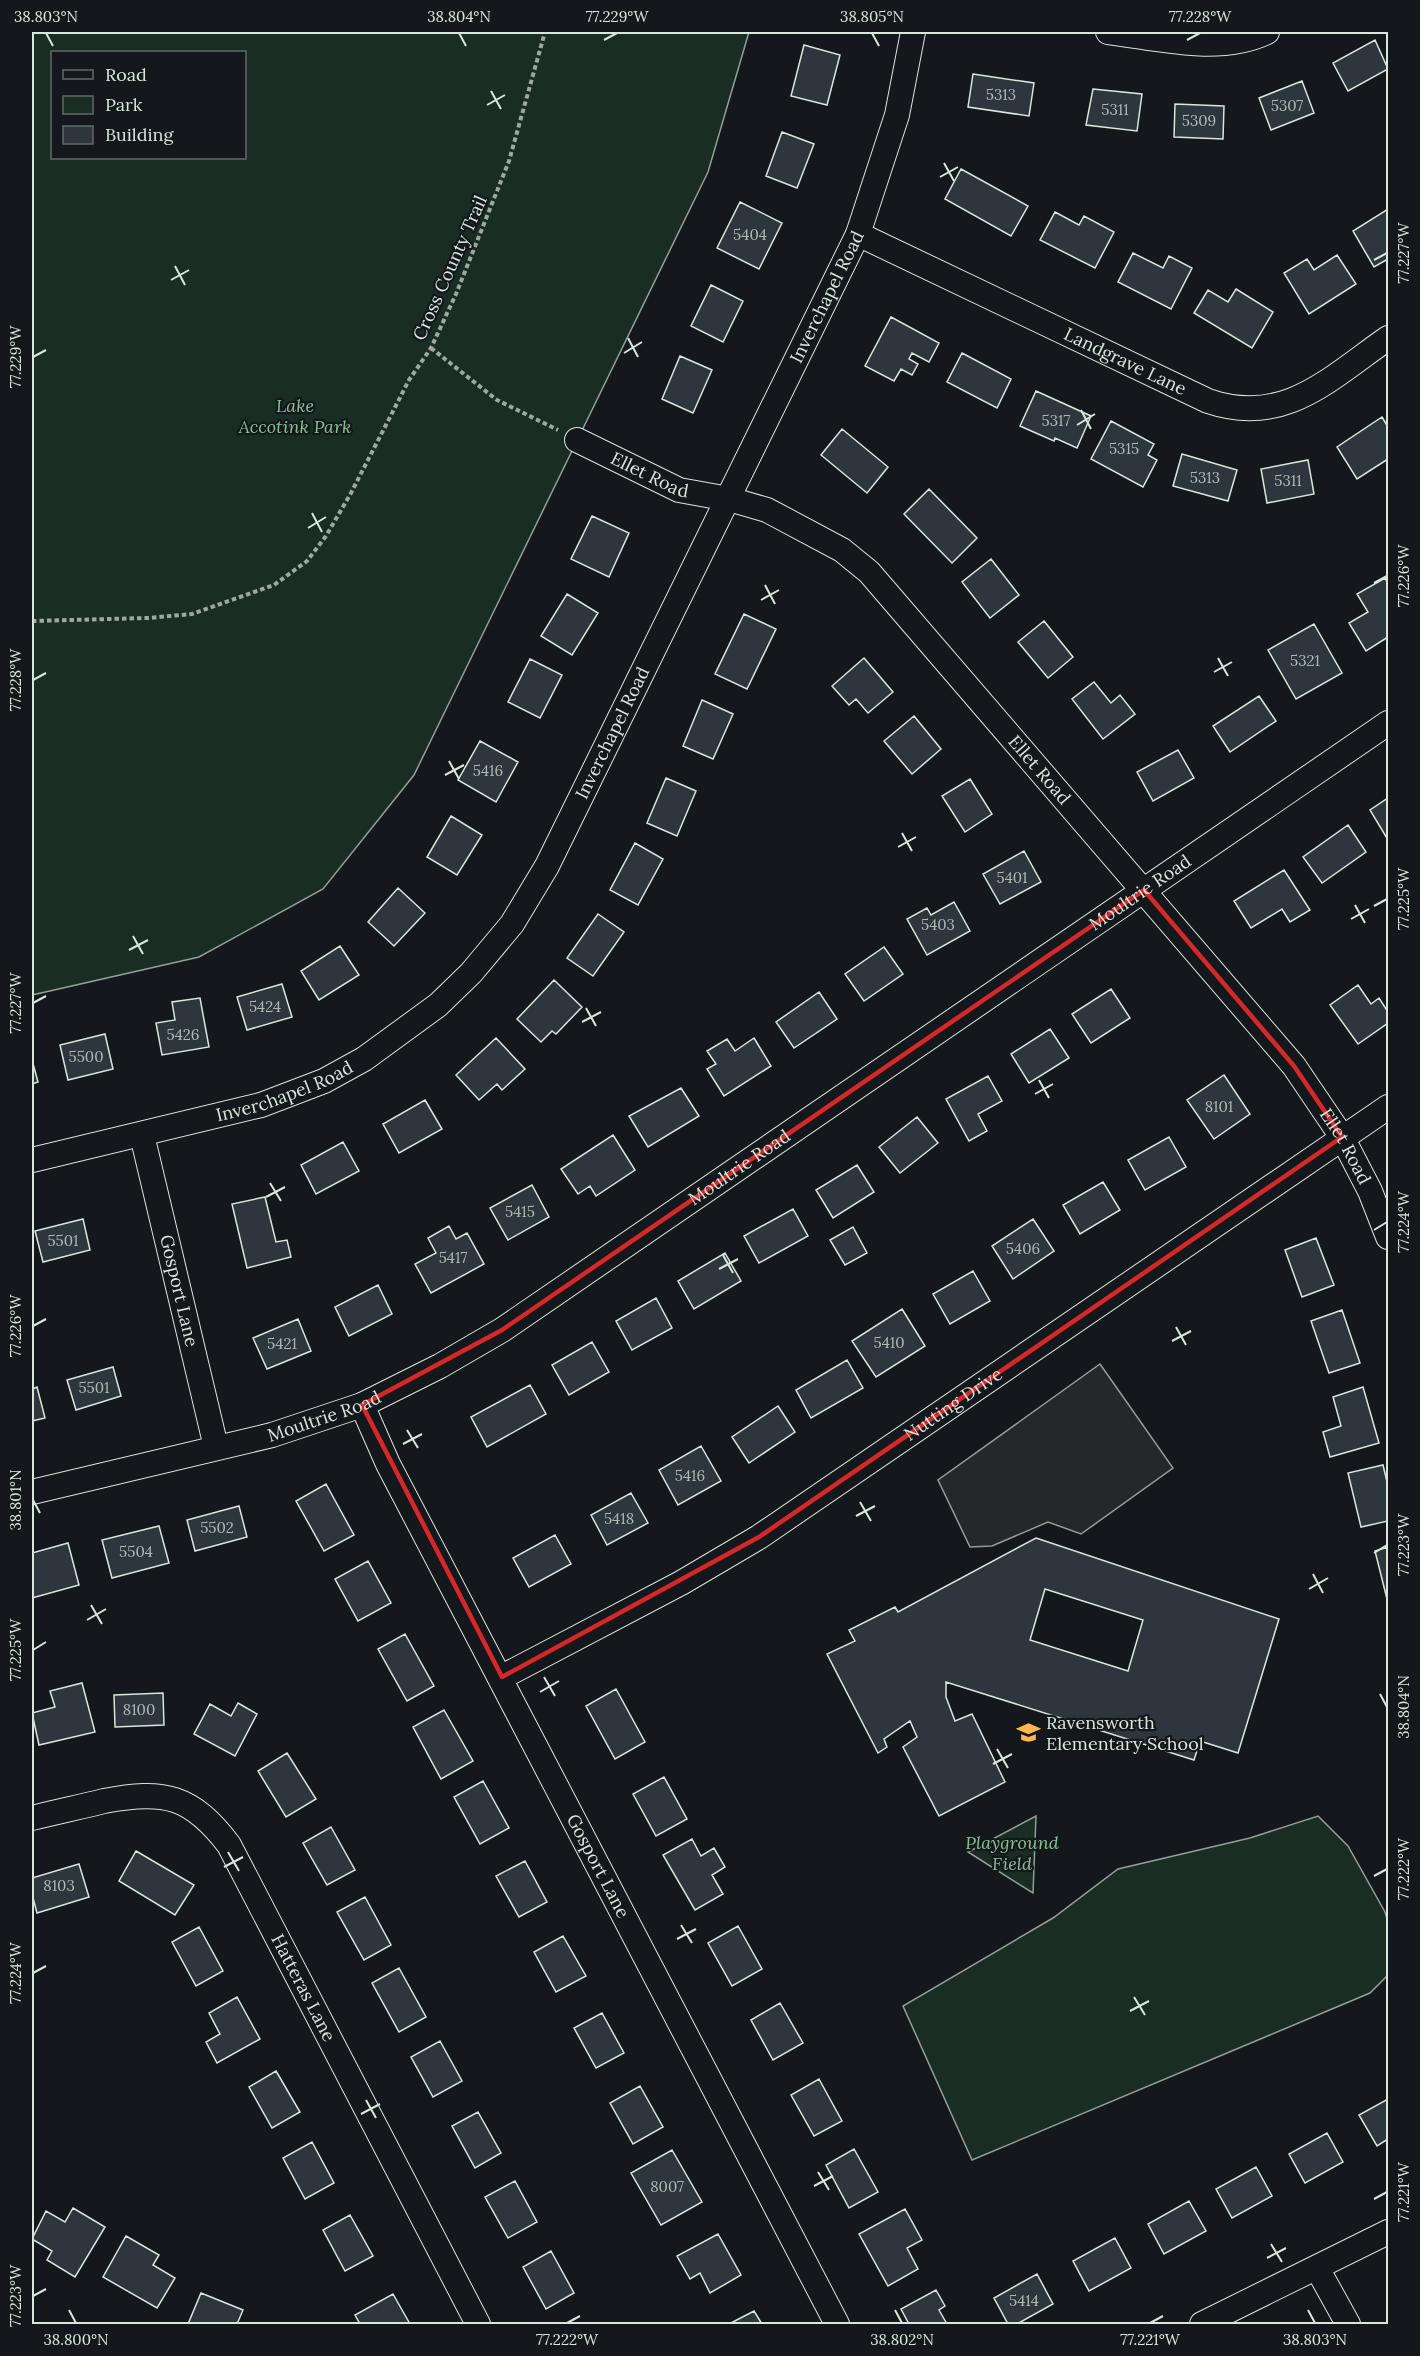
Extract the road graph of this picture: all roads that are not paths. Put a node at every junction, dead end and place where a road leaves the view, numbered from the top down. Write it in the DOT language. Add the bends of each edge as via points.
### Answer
graph roads {
  1 [pos="913,32"];
  2 [pos="1108,32"];
  3 [pos="1267,32"];
  4 [pos="858,234"];
  5 [pos="1389,338"];
  6 [pos="577,440"];
  7 [pos="729,499"];
  8 [pos="1389,723"];
  9 [pos="1144,890"];
  10 [pos="1389,1107"];
  11 [pos="142,1135"];
  12 [pos="1342,1137"];
  13 [pos="32,1160"];
  14 [pos="1389,1238"];
  15 [pos="362,1405"];
  16 [pos="216,1447"];
  17 [pos="32,1492"];
  18 [pos="502,1677"];
  19 [pos="32,1818"];
  20 [pos="1389,2232"];
  21 [pos="1317,2268"];
  22 [pos="477,2325"];
  23 [pos="837,2325"];
  24 [pos="1202,2325"];
  25 [pos="1348,2325"];
  1 -- 4 [label="street, Inverchapel Road" via="897,115"];
  2 -- 3 [label="street" via="1199,44 1234,41"];
  4 -- 5 [label="street, Landgrave Lane" via="1229,408 1260,410 1297,399"];
  4 -- 7 [label="street, Inverchapel Road"];
  6 -- 7 [label="street, Ellet Road" via="679,490"];
  7 -- 9 [label="street, Ellet Road" via="767,510 812,533 842,550 868,572"];
  7 -- 11 [label="street, Inverchapel Road" via="547,866 512,924 471,974 402,1034 324,1081 261,1105"];
  8 -- 9 [label="street, Moultrie Road"];
  9 -- 12 [label="street, Ellet Road" via="1294,1066"];
  9 -- 15 [label="street, Moultrie Road" via="502,1330"];
  10 -- 12 [label="street, Nutting Drive"];
  11 -- 13 [label="street, Inverchapel Road"];
  11 -- 16 [label="street, Gosport Lane"];
  12 -- 14 [label="street, Ellet Road"];
  12 -- 18 [label="street, Nutting Drive" via="759,1537 681,1583"];
  15 -- 16 [label="street, Moultrie Road" via="272,1435"];
  15 -- 18 [label="street, Gosport Lane" via="388,1464"];
  16 -- 17 [label="street, Moultrie Road"];
  18 -- 23 [label="street, Gosport Lane"];
  19 -- 22 [label="street, Hatteras Lane" via="137,1794 156,1794 191,1806 211,1821 229,1845"];
  20 -- 21 [label="street"];
  21 -- 24 [label="street"];
  21 -- 25 [label="street"];
}
